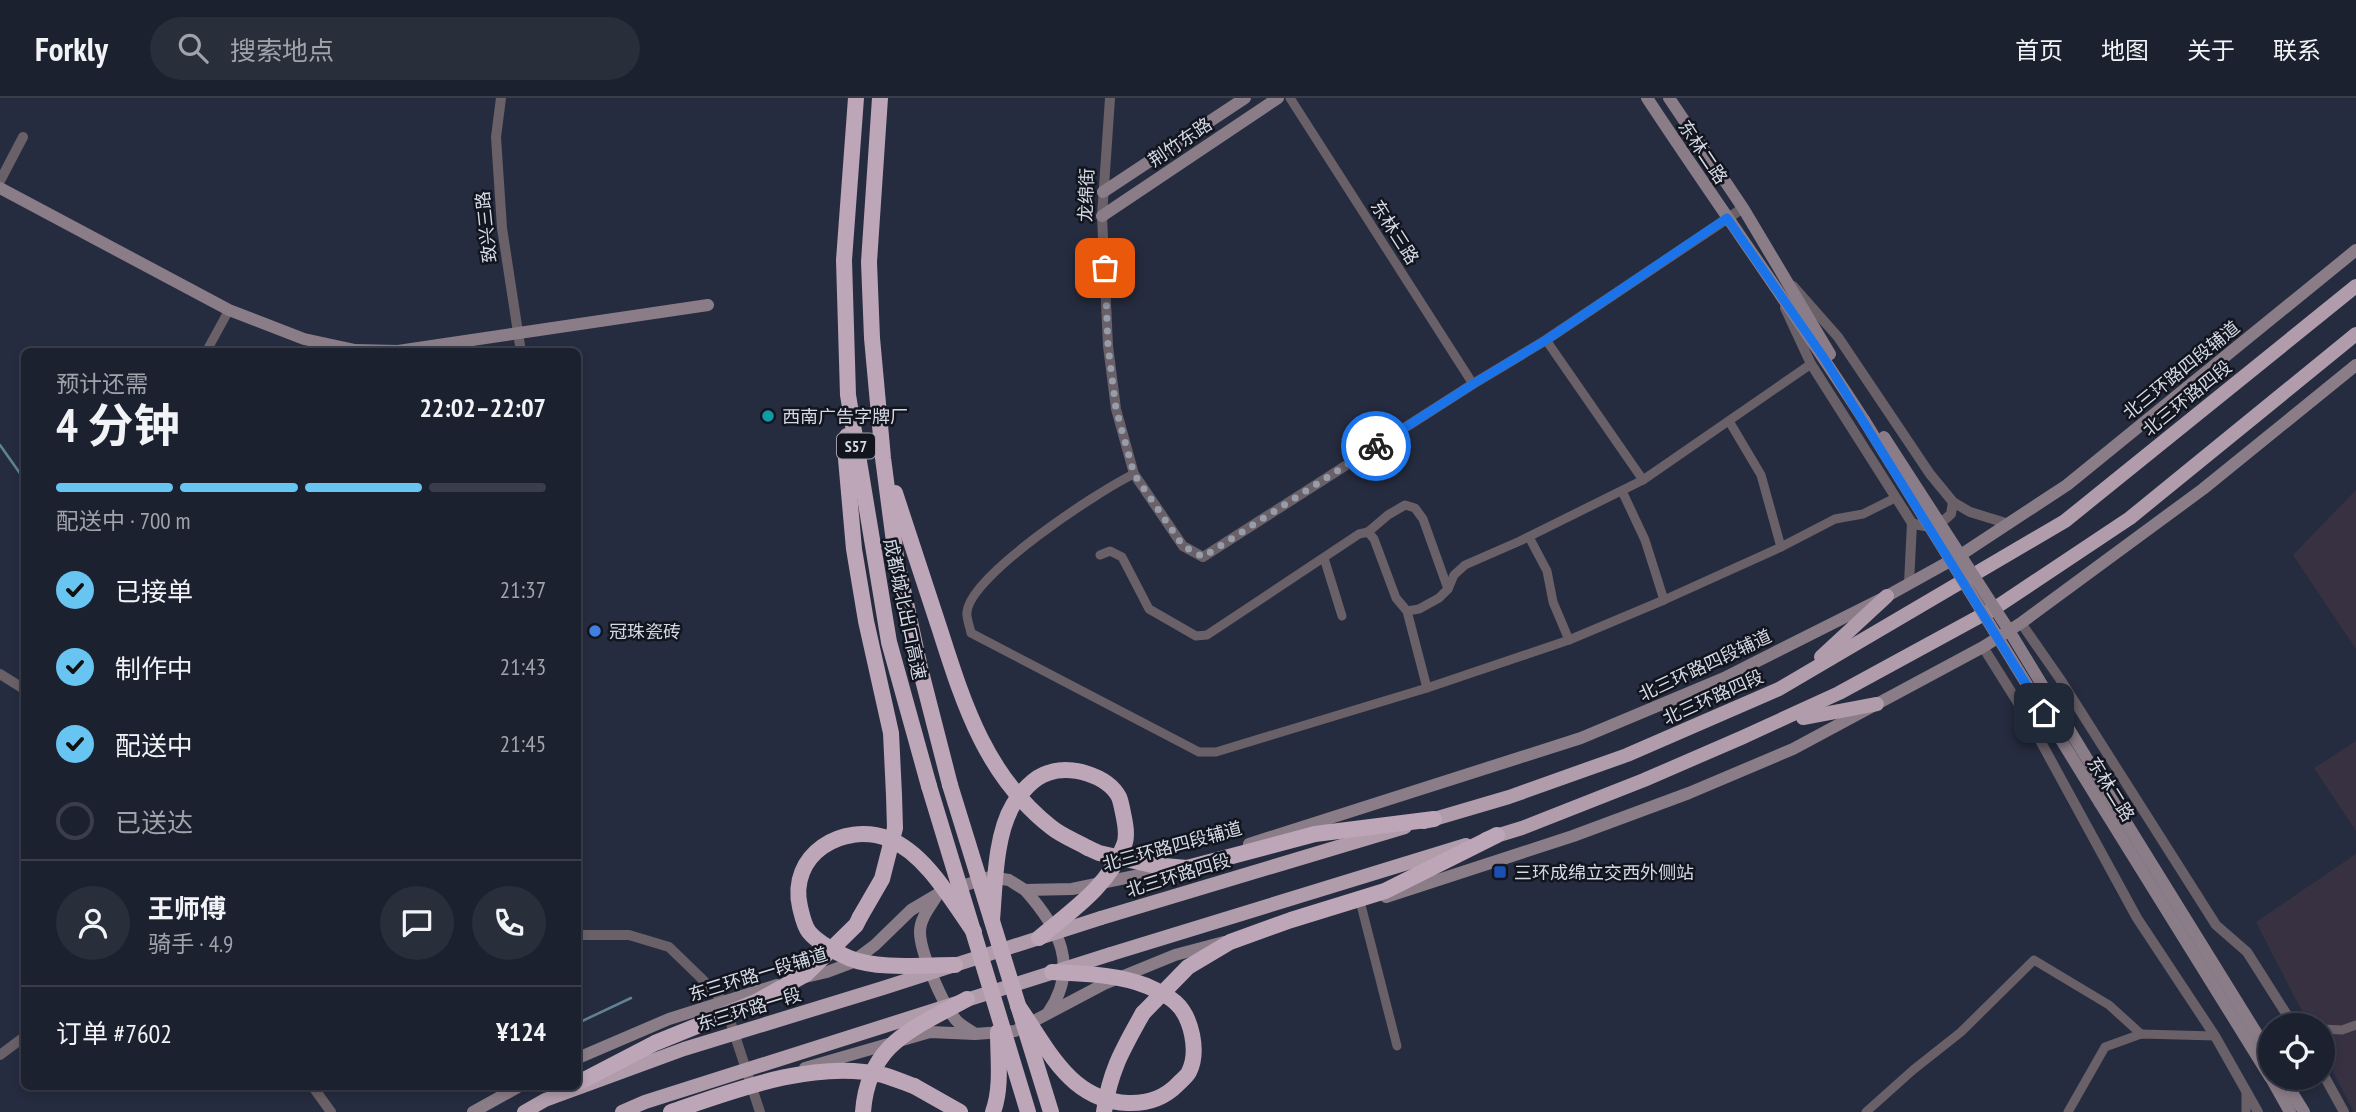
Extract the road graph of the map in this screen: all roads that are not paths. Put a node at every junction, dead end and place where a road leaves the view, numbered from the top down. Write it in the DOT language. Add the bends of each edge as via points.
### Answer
graph roads {
  1 [pos="501,98"];
  2 [pos="856,98"];
  3 [pos="880,98"];
  4 [pos="1110,98"];
  5 [pos="1245,98"];
  6 [pos="1278,98"];
  7 [pos="1290,98"];
  8 [pos="1647,98"];
  9 [pos="1669,98"];
  10 [pos="23,137"];
  11 [pos="0,181"];
  12 [pos="0,188"];
  13 [pos="1103,192"];
  14 [pos="1743,208"];
  15 [pos="1102,216"];
  16 [pos="1727,218"];
  17 [pos="2356,250"];
  18 [pos="1786,277"];
  19 [pos="2356,286"];
  20 [pos="1776,290"];
  21 [pos="708,304"];
  22 [pos="229,310"];
  23 [pos="518,334"];
  24 [pos="2356,334"];
  25 [pos="1546,340"];
  26 [pos="208,348"];
  27 [pos="345,348"];
  28 [pos="419,348"];
  29 [pos="520,348"];
  30 [pos="1811,364"];
  31 [pos="2356,365"];
  32 [pos="1473,384"];
  33 [pos="848,395"];
  34 [pos="1867,418"];
  35 [pos="1729,421"];
  36 [pos="883,458"];
  37 [pos="1134,474"];
  38 [pos="1643,481"];
  39 [pos="1622,491"];
  40 [pos="1895,498"];
  41 [pos="1953,502"];
  42 [pos="1912,523"];
  43 [pos="2009,524"];
  44 [pos="1368,532"];
  45 [pos="1529,537"];
  46 [pos="1781,547"];
  47 [pos="1100,555"];
  48 [pos="1324,558"];
  49 [pos="1909,583"];
  50 [pos="1448,589"];
  51 [pos="1886,596"];
  52 [pos="1664,600"];
  53 [pos="1407,611"];
  54 [pos="1342,616"];
  55 [pos="2021,623"];
  56 [pos="1569,640"];
  57 [pos="1983,647"];
  58 [pos="0,674"];
  59 [pos="1802,676"];
  60 [pos="21,684"];
  61 [pos="1427,688"];
  62 [pos="1877,704"];
  63 [pos="1741,738"];
  64 [pos="2104,799"];
  65 [pos="1434,819"];
  66 [pos="1497,835"];
  67 [pos="972,883"];
  68 [pos="1025,890"];
  69 [pos="938,894"];
  70 [pos="1361,905"];
  71 [pos="992,920"];
  72 [pos="974,932"];
  73 [pos="581,935"];
  74 [pos="1039,938"];
  75 [pos="990,954"];
  76 [pos="955,965"];
  77 [pos="1052,972"];
  78 [pos="967,999"];
  79 [pos="724,1002"];
  80 [pos="1018,1006"];
  81 [pos="998,1012"];
  82 [pos="2287,1013"];
  83 [pos="1046,1017"];
  84 [pos="2356,1025"];
  85 [pos="2335,1030"];
  86 [pos="975,1034"];
  87 [pos="2141,1034"];
  88 [pos="2214,1036"];
  89 [pos="2258,1036"];
  90 [pos="21,1039"];
  91 [pos="1397,1046"];
  92 [pos="0,1055"];
  93 [pos="581,1057"];
  94 [pos="2258,1057"];
  95 [pos="581,1081"];
  96 [pos="751,1084"];
  97 [pos="581,1087"];
  98 [pos="315,1090"];
  99 [pos="513,1090"];
  100 [pos="565,1090"];
  101 [pos="572,1090"];
  102 [pos="2277,1090"];
  103 [pos="2290,1090"];
  104 [pos="2332,1090"];
  105 [pos="2246,1091"];
  106 [pos="545,1100"];
  107 [pos="331,1112"];
  108 [pos="473,1112"];
  109 [pos="524,1112"];
  110 [pos="622,1112"];
  111 [pos="671,1112"];
  112 [pos="686,1112"];
  113 [pos="760,1112"];
  114 [pos="863,1112"];
  115 [pos="960,1112"];
  116 [pos="993,1112"];
  117 [pos="1028,1112"];
  118 [pos="1051,1112"];
  119 [pos="1104,1112"];
  120 [pos="1867,1112"];
  121 [pos="2068,1112"];
  122 [pos="2246,1112"];
  123 [pos="2258,1112"];
  124 [pos="2290,1112"];
  125 [pos="2304,1112"];
  126 [pos="2344,1112"];
  1 -- 23 [label="street, 致兴三路" via="496,136 501,215"];
  2 -- 33 [label="highway, 成都城北出口高速 / S57" via="844,260"];
  3 -- 36 [label="highway, 成都城北出口高速 / S57" via="869,262"];
  4 -- 13 [label="street, 龙绵街"];
  5 -- 13 [label="main road"];
  6 -- 15 [label="main road, 荆竹东路"];
  7 -- 32 [label="street, 东林三路"];
  8 -- 16 [label="main road, 东林二路"];
  9 -- 14 [label="main road, 东林二路"];
  10 -- 11 [label="street"];
  12 -- 22 [label="main road"];
  13 -- 15 [label="street, 龙绵街"];
  14 -- 16 [label="street"];
  14 -- 18 [label="main road, 东林二路"];
  15 -- 37 [label="street, 龙绵街" via="1108,346 1116,409"];
  16 -- 20 [label="main road, 东林二路"];
  16 -- 25 [label="street"];
  17 -- 43 [label="main road, 北三环路四段辅道" via="2067,485"];
  18 -- 34 [label="main road, 东林二路"];
  18 -- 41 [label="street" via="1838,337"];
  19 -- 59 [label="highway, 北三环路四段" via="2064,521"];
  20 -- 30 [label="street"];
  20 -- 34 [label="main road, 东林二路"];
  21 -- 23 [label="main road"];
  22 -- 26 [label="street"];
  22 -- 27 [label="main road" via="304,340"];
  23 -- 28 [label="main road"];
  23 -- 29 [label="street, 致兴三路"];
  24 -- 63 [label="highway" via="2130,518 1995,608 1839,694"];
  25 -- 32 [label="street"];
  25 -- 38 [label="street"];
  30 -- 35 [label="street"];
  30 -- 40 [label="street"];
  31 -- 55 [label="main road" via="2203,489"];
  32 -- 37 [label="street, 龙绵街" via="1203,557 1183,546"];
  33 -- 72 [label="highway, 成都城北出口高速 / S57, bridge" via="890,642"];
  33 -- 95 [label="highway, bridge" via="846,459 853,549 891,733 895,828 882,879 856,925 806,974 756,1002 655,1043"];
  34 -- 64 [label="main road, 东林二路, bridge"];
  35 -- 38 [label="street"];
  35 -- 46 [label="street" via="1761,475"];
  36 -- 65 [label="highway, bridge" via="979,739 1002,776 1053,830 1099,853 1187,868 1315,834"];
  36 -- 71 [label="highway, 成都城北出口高速 / S57, bridge" via="896,557 920,668"];
  37 -- 61 [label="street" via="1110,485 1021,549 979,586 967,612 971,633 1199,752 1216,752"];
  38 -- 39 [label="street"];
  39 -- 45 [label="street"];
  39 -- 52 [label="street" via="1645,540"];
  40 -- 42 [label="street"];
  40 -- 46 [label="street" via="1863,514 1835,519"];
  41 -- 42 [label="street" via="1951,514 1937,526"];
  41 -- 43 [label="street"];
  42 -- 49 [label="street"];
  43 -- 49 [label="main road, 北三环路四段辅道"];
  44 -- 48 [label="street"];
  44 -- 50 [label="street" via="1405,505 1415,508"];
  44 -- 53 [label="street" via="1396,598"];
  45 -- 50 [label="street" via="1465,565"];
  45 -- 56 [label="street" via="1547,571 1553,602"];
  46 -- 52 [label="street"];
  47 -- 48 [label="street" via="1110,551 1122,557 1149,609 1196,636 1208,635"];
  48 -- 54 [label="street"];
  49 -- 51 [label="main road, 北三环路四段辅道"];
  50 -- 53 [label="street" via="1419,609"];
  51 -- 59 [label="highway"];
  51 -- 68 [label="main road, 北三环路四段辅道" via="1724,678 1581,738 1165,870 1072,889"];
  52 -- 56 [label="street"];
  53 -- 61 [label="street"];
  55 -- 57 [label="main road"];
  55 -- 82 [label="street" via="2216,925 2248,952"];
  56 -- 61 [label="street"];
  57 -- 62 [label="main road"];
  57 -- 88 [label="street" via="2030,722 2137,918"];
  58 -- 60 [label="street"];
  59 -- 65 [label="highway, 北三环路四段" via="1627,755"];
  62 -- 63 [label="highway" via="1813,714"];
  62 -- 70 [label="main road" via="1793,749 1689,793"];
  63 -- 66 [label="highway"];
  64 -- 89 [label="main road, 东林二路"];
  64 -- 94 [label="main road, 东林二路"];
  65 -- 74 [label="highway, 北三环路四段, bridge"];
  66 -- 77 [label="highway, bridge"];
  66 -- 119 [label="highway, bridge" via="1385,891 1230,942 1188,967 1143,1013 1118,1059"];
  67 -- 68 [label="main road, 北三环路四段辅道" via="990,877 1009,880"];
  67 -- 69 [label="main road, 东三环路一段辅道"];
  68 -- 83 [label="main road" via="1047,916 1063,957 1063,987"];
  69 -- 79 [label="main road, 东三环路一段辅道" via="911,910 851,963"];
  69 -- 86 [label="main road" via="920,931 924,953 956,1019"];
  70 -- 83 [label="main road" via="1175,956 1104,984"];
  70 -- 91 [label="street"];
  71 -- 74 [label="highway, bridge" via="997,860 1012,806 1046,773 1068,769 1091,775 1119,797 1126,841 1102,883"];
  71 -- 80 [label="highway, 成都城北出口高速 / S57, bridge"];
  72 -- 76 [label="highway, bridge" via="938,880 889,839 846,835 824,844 810,858 798,895 810,932 818,939 850,959 884,965"];
  72 -- 81 [label="highway, 成都城北出口高速 / S57, bridge"];
  73 -- 79 [label="street" via="629,935 669,947"];
  74 -- 75 [label="highway, 北三环路四段, bridge"];
  75 -- 76 [label="highway, 东三环路一段, bridge"];
  76 -- 97 [label="highway, 东三环路一段, bridge" via="684,1049"];
  77 -- 78 [label="highway, bridge"];
  77 -- 80 [label="highway, bridge" via="1108,975 1148,987 1176,1003 1189,1023 1194,1047 1189,1072 1157,1100 1119,1103 1098,1096 1076,1083"];
  78 -- 110 [label="highway, bridge"];
  78 -- 114 [label="highway, bridge" via="886,1049 864,1091"];
  79 -- 93 [label="main road, 东三环路一段辅道" via="669,1019"];
  79 -- 96 [label="street"];
  80 -- 118 [label="highway, 成都城北出口高速 / S57, bridge"];
  81 -- 116 [label="highway, bridge"];
  81 -- 117 [label="highway, 成都城北出口高速 / S57, bridge"];
  83 -- 86 [label="main road" via="1015,1031"];
  84 -- 85 [label="street"];
  86 -- 96 [label="main road" via="930,1032"];
  87 -- 88 [label="street"];
  87 -- 120 [label="street" via="2109,1005 2034,960 1961,1032"];
  87 -- 121 [label="street" via="2105,1047"];
  88 -- 105 [label="street"];
  90 -- 92 [label="street"];
  96 -- 112 [label="main road"];
  96 -- 113 [label="street"];
  98 -- 107 [label="street"];
  99 -- 108 [label="main road"];
  100 -- 106 [label="highway, bridge"];
  101 -- 106 [label="highway, 东三环路一段, bridge"];
  102 -- 124 [label="main road, 东林二路"];
  103 -- 125 [label="main road"];
  104 -- 126 [label="street"];
  105 -- 122 [label="street"];
  105 -- 123 [label="street"];
  106 -- 109 [label="highway, 东三环路一段, bridge"];
  111 -- 115 [label="highway, bridge" via="795,1075 847,1071 882,1075 914,1086"];
}
